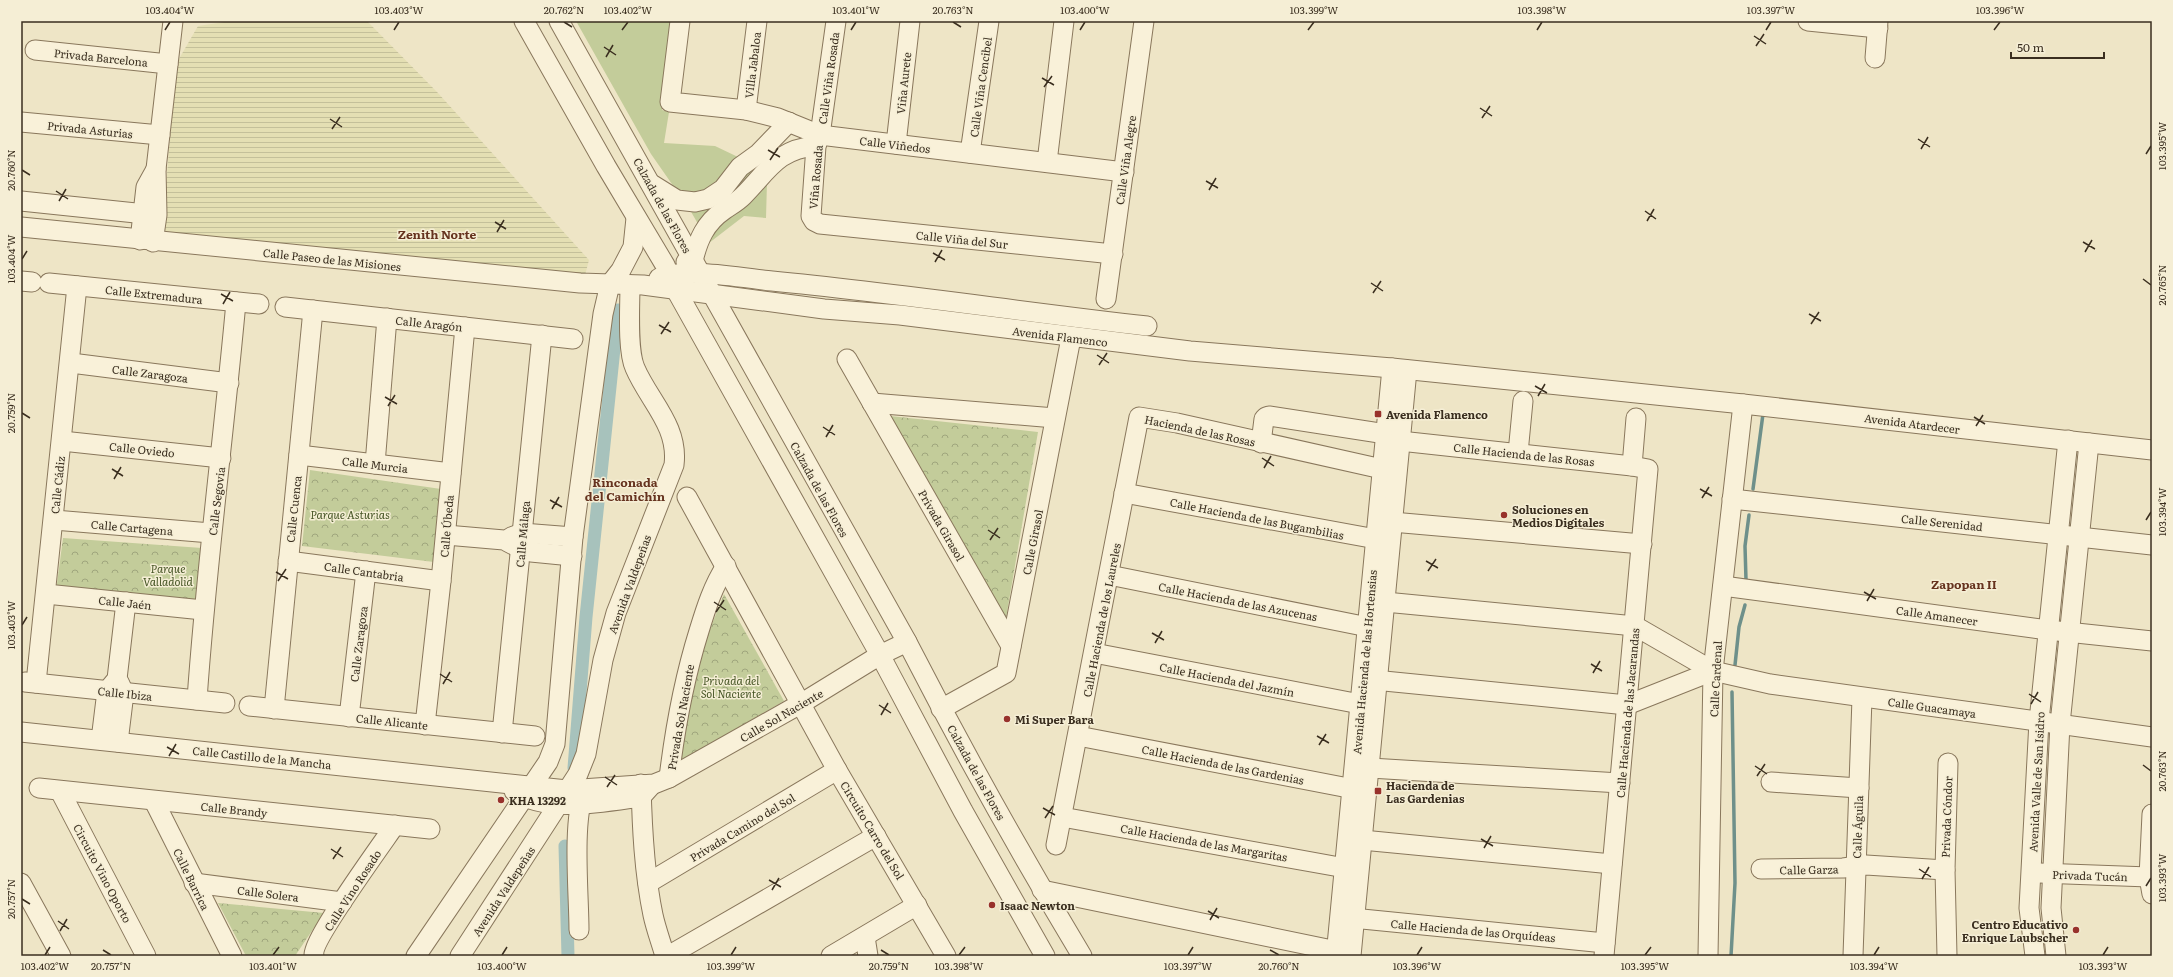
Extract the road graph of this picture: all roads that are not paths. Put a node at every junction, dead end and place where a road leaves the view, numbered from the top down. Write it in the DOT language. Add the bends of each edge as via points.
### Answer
graph roads {
  1 [pos="173,21"];
  2 [pos="524,21"];
  3 [pos="559,21"];
  4 [pos="680,21"];
  5 [pos="757,21"];
  6 [pos="836,21"];
  7 [pos="910,21"];
  8 [pos="989,21"];
  9 [pos="1064,21"];
  10 [pos="1144,21"];
  11 [pos="1808,21"];
  12 [pos="1878,25"];
  13 [pos="35,50"];
  14 [pos="1875,58"];
  15 [pos="168,64"];
  16 [pos="746,110"];
  17 [pos="21,122"];
  18 [pos="783,129"];
  19 [pos="160,135"];
  20 [pos="818,141"];
  21 [pos="896,144"];
  22 [pos="634,152"];
  23 [pos="787,153"];
  24 [pos="970,153"];
  25 [pos="1047,162"];
  26 [pos="606,166"];
  27 [pos="1124,172"];
  28 [pos="652,184"];
  29 [pos="21,201"];
  30 [pos="696,202"];
  31 [pos="149,214"];
  32 [pos="636,218"];
  33 [pos="812,219"];
  34 [pos="707,225"];
  35 [pos="21,227"];
  36 [pos="146,241"];
  37 [pos="1113,254"];
  38 [pos="697,268"];
  39 [pos="670,276"];
  40 [pos="34,282"];
  41 [pos="610,284"];
  42 [pos="636,285"];
  43 [pos="77,286"];
  44 [pos="901,294"];
  45 [pos="712,295"];
  46 [pos="1106,299"];
  47 [pos="236,302"];
  48 [pos="259,304"];
  49 [pos="285,308"];
  50 [pos="313,310"];
  51 [pos="900,315"];
  52 [pos="387,318"];
  53 [pos="1147,326"];
  54 [pos="465,327"];
  55 [pos="542,335"];
  56 [pos="1071,338"];
  57 [pos="573,339"];
  58 [pos="847,359"];
  59 [pos="71,363"];
  60 [pos="1399,369"];
  61 [pos="229,383"];
  62 [pos="1523,401"];
  63 [pos="872,403"];
  64 [pos="1743,404"];
  65 [pos="1140,417"];
  66 [pos="1055,418"];
  67 [pos="1636,418"];
  68 [pos="1393,437"];
  69 [pos="62,440"];
  70 [pos="2068,440"];
  71 [pos="1261,443"];
  72 [pos="2089,443"];
  73 [pos="2152,450"];
  74 [pos="1518,454"];
  75 [pos="299,455"];
  76 [pos="221,458"];
  77 [pos="375,464"];
  78 [pos="1640,468"];
  79 [pos="1382,469"];
  80 [pos="451,473"];
  81 [pos="1124,493"];
  82 [pos="687,497"];
  83 [pos="1732,499"];
  84 [pos="54,520"];
  85 [pos="1392,522"];
  86 [pos="211,533"];
  87 [pos="446,535"];
  88 [pos="2059,535"];
  89 [pos="2080,538"];
  90 [pos="516,541"];
  91 [pos="1383,541"];
  92 [pos="1642,544"];
  93 [pos="2152,545"];
  94 [pos="572,547"];
  95 [pos="288,561"];
  96 [pos="726,566"];
  97 [pos="366,571"];
  98 [pos="1109,575"];
  99 [pos="441,581"];
  100 [pos="1722,586"];
  101 [pos="46,594"];
  102 [pos="126,602"];
  103 [pos="1385,602"];
  104 [pos="203,610"];
  105 [pos="1635,626"];
  106 [pos="1368,627"];
  107 [pos="2048,630"];
  108 [pos="2070,633"];
  109 [pos="2152,641"];
  110 [pos="907,642"];
  111 [pos="1011,646"];
  112 [pos="1094,653"];
  113 [pos="880,655"];
  114 [pos="1713,671"];
  115 [pos="1370,680"];
  116 [pos="31,683"];
  117 [pos="116,688"];
  118 [pos="1862,698"];
  119 [pos="198,700"];
  120 [pos="225,703"];
  121 [pos="802,704"];
  122 [pos="1360,704"];
  123 [pos="1627,705"];
  124 [pos="249,706"];
  125 [pos="274,708"];
  126 [pos="941,709"];
  127 [pos="349,717"];
  128 [pos="2039,721"];
  129 [pos="424,724"];
  130 [pos="2060,724"];
  131 [pos="21,732"];
  132 [pos="502,733"];
  133 [pos="535,736"];
  134 [pos="1078,736"];
  135 [pos="2152,736"];
  136 [pos="110,741"];
  137 [pos="1948,764"];
  138 [pos="1370,768"];
  139 [pos="837,770"];
  140 [pos="1771,782"];
  141 [pos="1620,783"];
  142 [pos="651,786"];
  143 [pos="39,788"];
  144 [pos="1859,788"];
  145 [pos="1359,790"];
  146 [pos="60,791"];
  147 [pos="528,791"];
  148 [pos="573,797"];
  149 [pos="154,801"];
  150 [pos="2152,814"];
  151 [pos="1062,817"];
  152 [pos="395,825"];
  153 [pos="430,829"];
  154 [pos="876,836"];
  155 [pos="1362,840"];
  156 [pos="1056,846"];
  157 [pos="1612,864"];
  158 [pos="1028,865"];
  159 [pos="1856,866"];
  160 [pos="1345,868"];
  161 [pos="1761,869"];
  162 [pos="1945,870"];
  163 [pos="2031,872"];
  164 [pos="2052,874"];
  165 [pos="1002,879"];
  166 [pos="21,883"];
  167 [pos="194,883"];
  168 [pos="648,883"];
  169 [pos="2151,885"];
  170 [pos="1042,890"];
  171 [pos="342,902"];
  172 [pos="918,905"];
  173 [pos="1348,918"];
  174 [pos="579,930"];
  175 [pos="865,937"];
  176 [pos="1604,949"];
  177 [pos="420,954"];
  178 [pos="1341,954"];
  179 [pos="61,956"];
  180 [pos="146,956"];
  181 [pos="232,956"];
  182 [pos="314,956"];
  183 [pos="460,956"];
  184 [pos="667,956"];
  185 [pos="832,956"];
  186 [pos="868,956"];
  187 [pos="946,956"];
  188 [pos="1045,956"];
  189 [pos="1082,956"];
  190 [pos="1708,956"];
  191 [pos="1853,956"];
  192 [pos="1946,956"];
  193 [pos="2035,956"];
  194 [pos="2056,956"];
  1 -- 15 [label="street"];
  2 -- 26 [label="street"];
  3 -- 22 [label="street, Calzada de las Flores"];
  4 -- 16 [label="street, Calle Viñedos" via="670,102"];
  5 -- 16 [label="street, Villa Jabaloa"];
  6 -- 20 [label="street, Calle Viña Rosada"];
  7 -- 21 [label="street, Viña Aurete"];
  8 -- 24 [label="street, Calle Viña Cencibel"];
  9 -- 25 [label="street"];
  10 -- 27 [label="street, Calle Viña Alegre"];
  11 -- 12 [label="street"];
  12 -- 14 [label="street"];
  13 -- 15 [label="street, Privada Barcelona"];
  15 -- 19 [label="street"];
  16 -- 18 [label="street, Calle Viñedos"];
  17 -- 19 [label="street, Privada Asturias"];
  18 -- 20 [label="street, Calle Viñedos"];
  18 -- 23 [label="street"];
  18 -- 30 [label="street" via="758,154 740,167 715,196"];
  19 -- 31 [label="street"];
  20 -- 21 [label="street, Calle Viñedos"];
  20 -- 23 [label="street"];
  20 -- 33 [label="street, Viña Rosada"];
  21 -- 24 [label="street, Calle Viñedos"];
  22 -- 26 [label="street"];
  22 -- 28 [label="street, Calzada de las Flores"];
  23 -- 34 [label="street" via="770,164 737,202 714,217"];
  24 -- 25 [label="street, Calle Viñedos"];
  25 -- 27 [label="street, Calle Viñedos"];
  26 -- 32 [label="street"];
  27 -- 37 [label="street, Calle Viña Alegre"];
  28 -- 30 [label="street" via="669,196"];
  28 -- 38 [label="street, Calzada de las Flores"];
  29 -- 31 [label="street"];
  30 -- 34 [label="street"];
  31 -- 36 [label="street"];
  32 -- 39 [label="street"];
  32 -- 41 [label="street" via="632,247 621,270"];
  33 -- 37 [label="street, Calle Viña del Sur" via="820,224"];
  34 -- 38 [label="street" via="701,236"];
  35 -- 36 [label="street, Calle Paseo de las Misiones"];
  36 -- 41 [label="street, Calle Paseo de las Misiones"];
  37 -- 46 [label="street, Calle Viña Alegre"];
  38 -- 39 [label="street, Calle Paseo de las Misiones"];
  38 -- 44 [label="street, Avenida Flamenco"];
  38 -- 45 [label="street, Calzada de las Flores"];
  39 -- 42 [label="street, Calle Paseo de las Misiones"];
  39 -- 45 [label="street, Avenida Flamenco"];
  39 -- 113 [label="street"];
  40 -- 43 [label="street, Calle Extremadura"];
  41 -- 42 [label="street, Calle Paseo de las Misiones"];
  41 -- 94 [label="street" via="603,314"];
  42 -- 148 [label="street, Avenida Valdepeñas" via="632,355 634,367 668,425 673,440 674,465 616,613 603,660 586,754"];
  43 -- 47 [label="street, Calle Extremadura"];
  43 -- 59 [label="street, Calle Cádiz"];
  44 -- 51 [label="street"];
  44 -- 53 [label="street, Avenida Flamenco"];
  45 -- 51 [label="street, Avenida Flamenco" via="824,309"];
  45 -- 110 [label="street, Calzada de las Flores"];
  47 -- 48 [label="street, Calle Extremadura"];
  47 -- 61 [label="street, Calle Segovia"];
  49 -- 50 [label="street, Calle Aragón"];
  50 -- 52 [label="street, Calle Aragón"];
  50 -- 75 [label="street, Calle Cuenca"];
  51 -- 56 [label="street, Avenida Flamenco"];
  52 -- 54 [label="street, Calle Aragón"];
  52 -- 77 [label="street"];
  54 -- 55 [label="street, Calle Aragón"];
  54 -- 80 [label="street, Calle Úbeda"];
  55 -- 57 [label="street, Calle Aragón"];
  55 -- 90 [label="street, Calle Málaga"];
  56 -- 60 [label="street, Avenida Flamenco"];
  56 -- 66 [label="street, Calle Girasol"];
  58 -- 63 [label="street, Privada Girasol"];
  59 -- 61 [label="street, Calle Zaragoza"];
  59 -- 69 [label="street, Calle Cádiz"];
  60 -- 64 [label="street, Avenida Flamenco"];
  60 -- 68 [label="street, Avenida Hacienda de las Hortensias"];
  61 -- 76 [label="street, Calle Segovia"];
  62 -- 74 [label="street"];
  63 -- 66 [label="street"];
  63 -- 111 [label="street, Privada Girasol"];
  64 -- 70 [label="street, Avenida Atardecer"];
  64 -- 83 [label="street, Calle Cardenal"];
  65 -- 71 [label="street, Hacienda de las Rosas"];
  65 -- 81 [label="street, Calle Hacienda de los Laureles"];
  66 -- 111 [label="street, Calle Girasol"];
  67 -- 78 [label="street, Calle Hacienda de las Jacarandas"];
  68 -- 71 [label="street, Hacienda de las Rosas" via="1269,416 1264,419"];
  68 -- 74 [label="street, Calle Hacienda de las Rosas"];
  68 -- 79 [label="street, Avenida Hacienda de las Hortensias"];
  68 -- 85 [label="street, Avenida Hacienda de las Hortensias"];
  69 -- 76 [label="street, Calle Oviedo"];
  69 -- 84 [label="street, Calle Cádiz"];
  70 -- 72 [label="street, Avenida Atardecer"];
  70 -- 88 [label="street, Avenida Valle de San Isidro"];
  71 -- 79 [label="street, Hacienda de las Rosas"];
  72 -- 73 [label="street, Avenida Atardecer"];
  72 -- 89 [label="street, Avenida Valle de San Isidro"];
  74 -- 78 [label="street, Calle Hacienda de las Rosas"];
  75 -- 77 [label="street, Calle Murcia"];
  75 -- 95 [label="street, Calle Cuenca"];
  76 -- 86 [label="street, Calle Segovia"];
  77 -- 80 [label="street, Calle Murcia"];
  78 -- 92 [label="street, Calle Hacienda de las Jacarandas"];
  79 -- 91 [label="street, Avenida Hacienda de las Hortensias"];
  80 -- 87 [label="street, Calle Úbeda"];
  81 -- 91 [label="street, Calle Hacienda de las Bugambilias"];
  81 -- 98 [label="street, Calle Hacienda de los Laureles"];
  82 -- 96 [label="street"];
  83 -- 88 [label="street, Calle Serenidad"];
  83 -- 100 [label="street, Calle Cardenal"];
  84 -- 86 [label="street, Calle Cartagena"];
  84 -- 101 [label="street, Calle Cádiz"];
  85 -- 91 [label="street, Avenida Hacienda de las Hortensias"];
  85 -- 92 [label="street"];
  86 -- 104 [label="street, Calle Segovia"];
  87 -- 90 [label="street"];
  87 -- 99 [label="street, Calle Úbeda"];
  88 -- 89 [label="street, Calle Serenidad"];
  88 -- 107 [label="street, Avenida Valle de San Isidro"];
  89 -- 93 [label="street, Calle Serenidad"];
  89 -- 108 [label="street, Avenida Valle de San Isidro"];
  90 -- 94 [label="street"];
  90 -- 132 [label="street, Calle Málaga"];
  91 -- 103 [label="street, Avenida Hacienda de las Hortensias"];
  91 -- 106 [label="street, Avenida Hacienda de las Hortensias"];
  92 -- 105 [label="street, Calle Hacienda de las Jacarandas"];
  94 -- 147 [label="street" via="555,744 548,762"];
  95 -- 97 [label="street, Calle Cantabria"];
  95 -- 125 [label="street, Calle Cuenca"];
  96 -- 121 [label="street"];
  96 -- 142 [label="street, Privada Sol Naciente" via="709,600"];
  97 -- 99 [label="street, Calle Cantabria"];
  97 -- 127 [label="street, Calle Zaragoza"];
  98 -- 106 [label="street, Calle Hacienda de las Azucenas"];
  98 -- 112 [label="street, Calle Hacienda de los Laureles"];
  99 -- 129 [label="street, Calle Úbeda"];
  100 -- 107 [label="street, Calle Amanecer"];
  100 -- 114 [label="street, Calle Cardenal"];
  101 -- 102 [label="street, Calle Jaén"];
  101 -- 116 [label="street, Calle Cádiz"];
  102 -- 104 [label="street, Calle Jaén"];
  102 -- 117 [label="street"];
  103 -- 105 [label="street"];
  103 -- 115 [label="street, Avenida Hacienda de las Hortensias"];
  104 -- 119 [label="street, Calle Segovia"];
  105 -- 114 [label="street, Calle Guacamaya"];
  105 -- 123 [label="street, Calle Hacienda de las Jacarandas"];
  106 -- 115 [label="street, Avenida Hacienda de las Hortensias"];
  107 -- 108 [label="street, Calle Amanecer"];
  107 -- 128 [label="street, Avenida Valle de San Isidro"];
  108 -- 109 [label="street, Calle Amanecer"];
  108 -- 130 [label="street, Avenida Valle de San Isidro"];
  110 -- 113 [label="street, Calle Sol Naciente"];
  110 -- 126 [label="street, Calzada de las Flores"];
  111 -- 126 [label="street, Calle Girasol" via="1006,673"];
  112 -- 122 [label="street, Calle Hacienda del Jazmín"];
  112 -- 134 [label="street, Calle Hacienda de los Laureles"];
  113 -- 121 [label="street, Calle Sol Naciente"];
  113 -- 165 [label="street"];
  114 -- 118 [label="street, Calle Guacamaya" via="1770,684"];
  114 -- 123 [label="street"];
  114 -- 190 [label="street, Calle Cardenal"];
  115 -- 122 [label="street, Avenida Hacienda de las Hortensias"];
  115 -- 123 [label="street"];
  115 -- 138 [label="street, Avenida Hacienda de las Hortensias"];
  116 -- 117 [label="street, Calle Ibiza"];
  117 -- 119 [label="street, Calle Ibiza"];
  117 -- 136 [label="street"];
  118 -- 128 [label="street, Calle Guacamaya"];
  118 -- 144 [label="street, Calle Águila"];
  119 -- 120 [label="street, Calle Ibiza"];
  121 -- 139 [label="street, Circuito Carro del Sol"];
  121 -- 142 [label="street, Calle Sol Naciente"];
  122 -- 145 [label="street, Avenida Hacienda de las Hortensias"];
  123 -- 141 [label="street, Calle Hacienda de las Jacarandas"];
  124 -- 125 [label="street, Calle Alicante"];
  125 -- 127 [label="street, Calle Alicante"];
  126 -- 158 [label="street, Calzada de las Flores"];
  127 -- 129 [label="street, Calle Alicante"];
  128 -- 130 [label="street, Calle Guacamaya"];
  128 -- 163 [label="street, Avenida Valle de San Isidro"];
  129 -- 132 [label="street, Calle Alicante"];
  130 -- 135 [label="street, Calle Guacamaya"];
  130 -- 164 [label="street, Avenida Valle de San Isidro"];
  131 -- 136 [label="street, Calle Castillo de la Mancha"];
  132 -- 133 [label="street, Calle Alicante"];
  134 -- 145 [label="street, Calle Hacienda de las Gardenias"];
  134 -- 151 [label="street, Calle Hacienda de los Laureles"];
  136 -- 147 [label="street, Calle Castillo de la Mancha" via="503,784"];
  137 -- 162 [label="street, Privada Cóndor"];
  138 -- 141 [label="street"];
  138 -- 145 [label="street, Avenida Hacienda de las Hortensias"];
  139 -- 154 [label="street, Circuito Carro del Sol"];
  139 -- 168 [label="street, Privada Camino del Sol"];
  140 -- 144 [label="street"];
  141 -- 157 [label="street, Calle Hacienda de las Jacarandas"];
  142 -- 148 [label="street, Calle Sol Naciente"];
  142 -- 168 [label="street"];
  143 -- 146 [label="street, Calle Brandy"];
  144 -- 159 [label="street, Calle Águila"];
  145 -- 155 [label="street, Avenida Hacienda de las Hortensias"];
  145 -- 160 [label="street, Avenida Hacienda de las Hortensias"];
  146 -- 149 [label="street, Calle Brandy"];
  146 -- 180 [label="street, Circuito Vino Oporto"];
  147 -- 148 [label="street, Calle Sol Naciente"];
  147 -- 177 [label="street"];
  148 -- 174 [label="street"];
  148 -- 183 [label="street, Avenida Valdepeñas"];
  149 -- 152 [label="street, Calle Brandy"];
  149 -- 167 [label="street, Calle Barrica"];
  150 -- 169 [label="street, Privada Tucán"];
  151 -- 156 [label="street, Calle Hacienda de los Laureles"];
  151 -- 160 [label="street, Calle Hacienda de las Margaritas"];
  152 -- 153 [label="street, Calle Brandy"];
  152 -- 171 [label="street, Calle Vino Rosado"];
  154 -- 172 [label="street, Circuito Carro del Sol"];
  154 -- 184 [label="street"];
  155 -- 157 [label="street"];
  155 -- 173 [label="street, Avenida Hacienda de las Hortensias"];
  157 -- 176 [label="street, Calle Hacienda de las Jacarandas"];
  158 -- 165 [label="street"];
  158 -- 170 [label="street, Calzada de las Flores"];
  159 -- 161 [label="street, Calle Garza"];
  159 -- 162 [label="street, Privada Cóndor" via="1866,864"];
  159 -- 191 [label="street, Calle Águila"];
  160 -- 173 [label="street, Avenida Hacienda de las Hortensias"];
  162 -- 192 [label="street, Privada Cóndor"];
  163 -- 164 [label="street, Privada Tucán"];
  163 -- 193 [label="street, Avenida Valle de San Isidro" via="2030,930"];
  164 -- 169 [label="street, Privada Tucán"];
  164 -- 194 [label="street, Avenida Valle de San Isidro" via="2051,914"];
  165 -- 188 [label="street"];
  166 -- 179 [label="street"];
  167 -- 171 [label="street, Calle Solera"];
  167 -- 181 [label="street, Calle Barrica"];
  168 -- 184 [label="street" via="653,916"];
  170 -- 178 [label="street"];
  170 -- 189 [label="street, Calzada de las Flores"];
  171 -- 182 [label="street, Calle Vino Rosado" via="314,947"];
  172 -- 175 [label="street"];
  172 -- 187 [label="street, Circuito Carro del Sol"];
  173 -- 176 [label="street, Calle Hacienda de las Orquídeas"];
  173 -- 178 [label="street, Avenida Hacienda de las Hortensias"];
  175 -- 185 [label="street"];
  175 -- 186 [label="street"];
}
